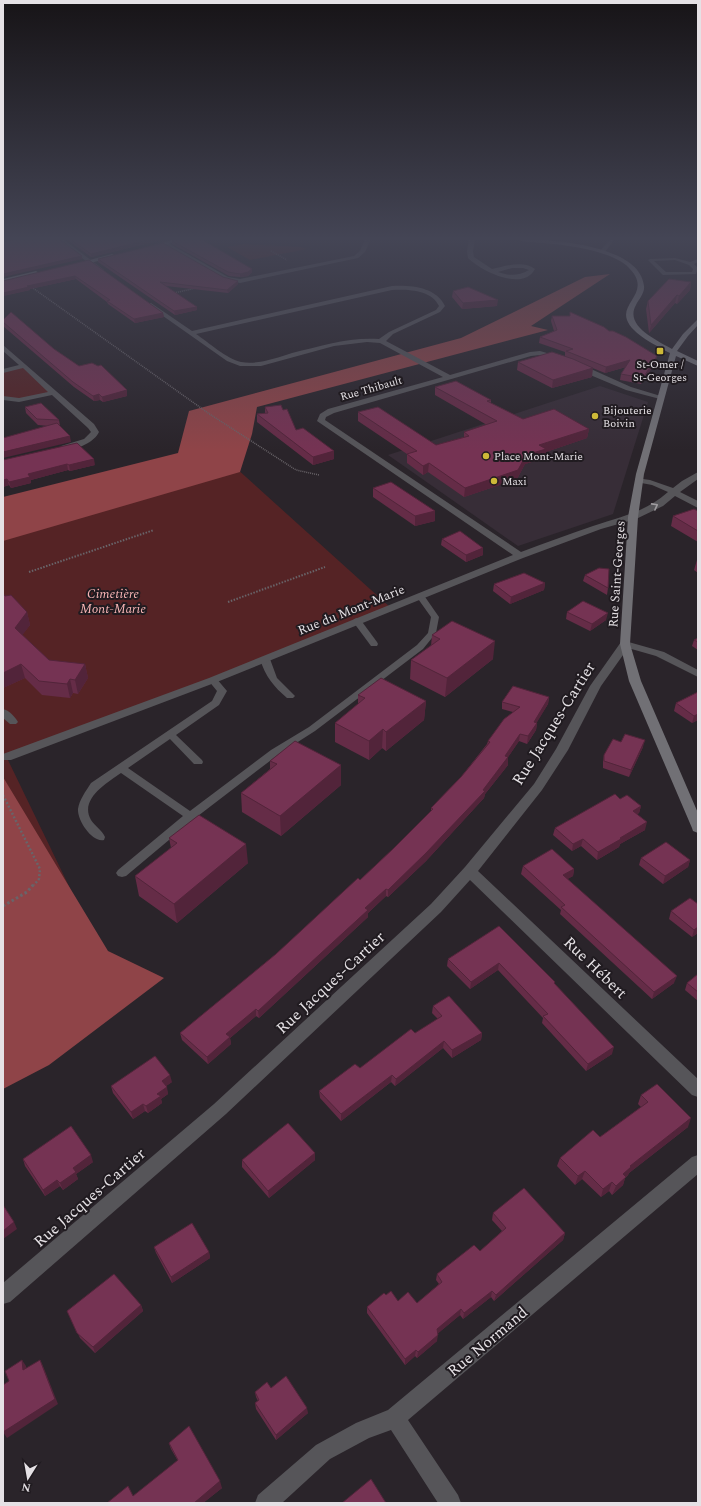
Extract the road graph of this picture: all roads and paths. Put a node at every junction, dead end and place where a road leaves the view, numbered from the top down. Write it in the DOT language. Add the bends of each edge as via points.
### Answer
graph roads {
  1 [pos="62,309"];
  2 [pos="157,309"];
  3 [pos="297,309"];
  4 [pos="439,309"];
  5 [pos="630,309"];
  6 [pos="698,320"];
  7 [pos="638,329"];
  8 [pos="192,333"];
  9 [pos="685,335"];
  10 [pos="381,341"];
  11 [pos="3,346"];
  12 [pos="672,353"];
  13 [pos="698,364"];
  14 [pos="24,366"];
  15 [pos="3,371"];
  16 [pos="449,377"];
  17 [pos="53,393"];
  18 [pos="660,397"];
  19 [pos="3,398"];
  20 [pos="56,450"];
  21 [pos="698,475"];
  22 [pos="319,476"];
  23 [pos="639,480"];
  24 [pos="674,492"];
  25 [pos="698,505"];
  26 [pos="634,516"];
  27 [pos="154,530"];
  28 [pos="520,556"];
  29 [pos="326,567"];
  30 [pos="29,572"];
  31 [pos="420,596"];
  32 [pos="228,602"];
  33 [pos="358,621"];
  34 [pos="374,644"];
  35 [pos="624,644"];
  36 [pos="265,659"];
  37 [pos="698,674"];
  38 [pos="213,680"];
  39 [pos="290,696"];
  40 [pos="3,712"];
  41 [pos="13,722"];
  42 [pos="170,734"];
  43 [pos="5,758"];
  44 [pos="198,762"];
  45 [pos="120,768"];
  46 [pos="3,795"];
  47 [pos="190,816"];
  48 [pos="698,828"];
  49 [pos="100,837"];
  50 [pos="470,871"];
  51 [pos="122,872"];
  52 [pos="3,906"];
  53 [pos="698,1090"];
  54 [pos="698,1163"];
  55 [pos="3,1295"];
  56 [pos="396,1418"];
  57 [pos="266,1503"];
  58 [pos="450,1503"];
  1 -- 22 [label="path" via="208,413 296,470"];
  2 -- 8 [label="street"];
  3 -- 8 [label="street"];
  4 -- 10 [label="street" via="391,333"];
  5 -- 7 [label="street" via="631,322"];
  6 -- 9 [label="street, Rue Saint-Georges"];
  7 -- 9 [label="street" via="653,337 669,340"];
  7 -- 12 [label="street"];
  8 -- 10 [label="street" via="229,360 240,364 261,364 334,344"];
  9 -- 12 [label="street, Rue Saint-Georges"];
  10 -- 16 [label="street"];
  11 -- 14 [label="street"];
  12 -- 13 [label="street"];
  12 -- 18 [label="street, Rue Saint-Georges"];
  14 -- 15 [label="street"];
  14 -- 17 [label="street"];
  16 -- 18 [label="street, Rue Thibault" via="540,353 571,363 629,390"];
  16 -- 28 [label="street, Rue Thibault" via="331,411 323,416 321,421"];
  17 -- 19 [label="street" via="19,400"];
  17 -- 20 [label="street" via="95,432 87,441"];
  18 -- 23 [label="street, Rue Saint-Georges"];
  21 -- 24 [label="street, Rue du Mont-Marie"];
  23 -- 24 [label="street" via="653,482"];
  23 -- 26 [label="street, Rue Saint-Georges"];
  24 -- 25 [label="street"];
  26 -- 24 [label="street, Rue du Mont-Marie, one-way" via="660,504"];
  26 -- 28 [label="street, Rue du Mont-Marie"];
  26 -- 35 [label="street, Rue Saint-Georges"];
  27 -- 30 [label="path"];
  28 -- 31 [label="street, Rue du Mont-Marie"];
  29 -- 32 [label="path"];
  31 -- 33 [label="street, Rue du Mont-Marie"];
  31 -- 47 [label="lane" via="435,617 432,633 420,647 312,729 275,752"];
  33 -- 34 [label="lane"];
  33 -- 36 [label="street, Rue du Mont-Marie"];
  35 -- 37 [label="street" via="660,654"];
  35 -- 48 [label="street, Rue Saint-Georges" via="635,681"];
  35 -- 50 [label="street, Rue Jacques-Cartier" via="596,686 562,750 538,787"];
  36 -- 38 [label="street, Rue du Mont-Marie"];
  36 -- 39 [label="lane" via="268,670 276,682"];
  38 -- 42 [label="lane" via="222,691 216,703"];
  38 -- 43 [label="street, Rue du Mont-Marie"];
  40 -- 41 [label="lane"];
  42 -- 44 [label="lane"];
  42 -- 45 [label="lane"];
  45 -- 47 [label="lane"];
  45 -- 49 [label="lane" via="95,786 82,810 87,824"];
  46 -- 52 [label="path" via="40,869 39,879 27,892"];
  47 -- 51 [label="lane"];
  50 -- 53 [label="street, Rue Hébert"];
  50 -- 55 [label="street, Rue Jacques-Cartier" via="436,908 220,1109"];
  54 -- 56 [label="street, Rue Normand"];
  56 -- 57 [label="street, Rue Normand" via="363,1430 323,1452"];
  56 -- 58 [label="street"];
}
